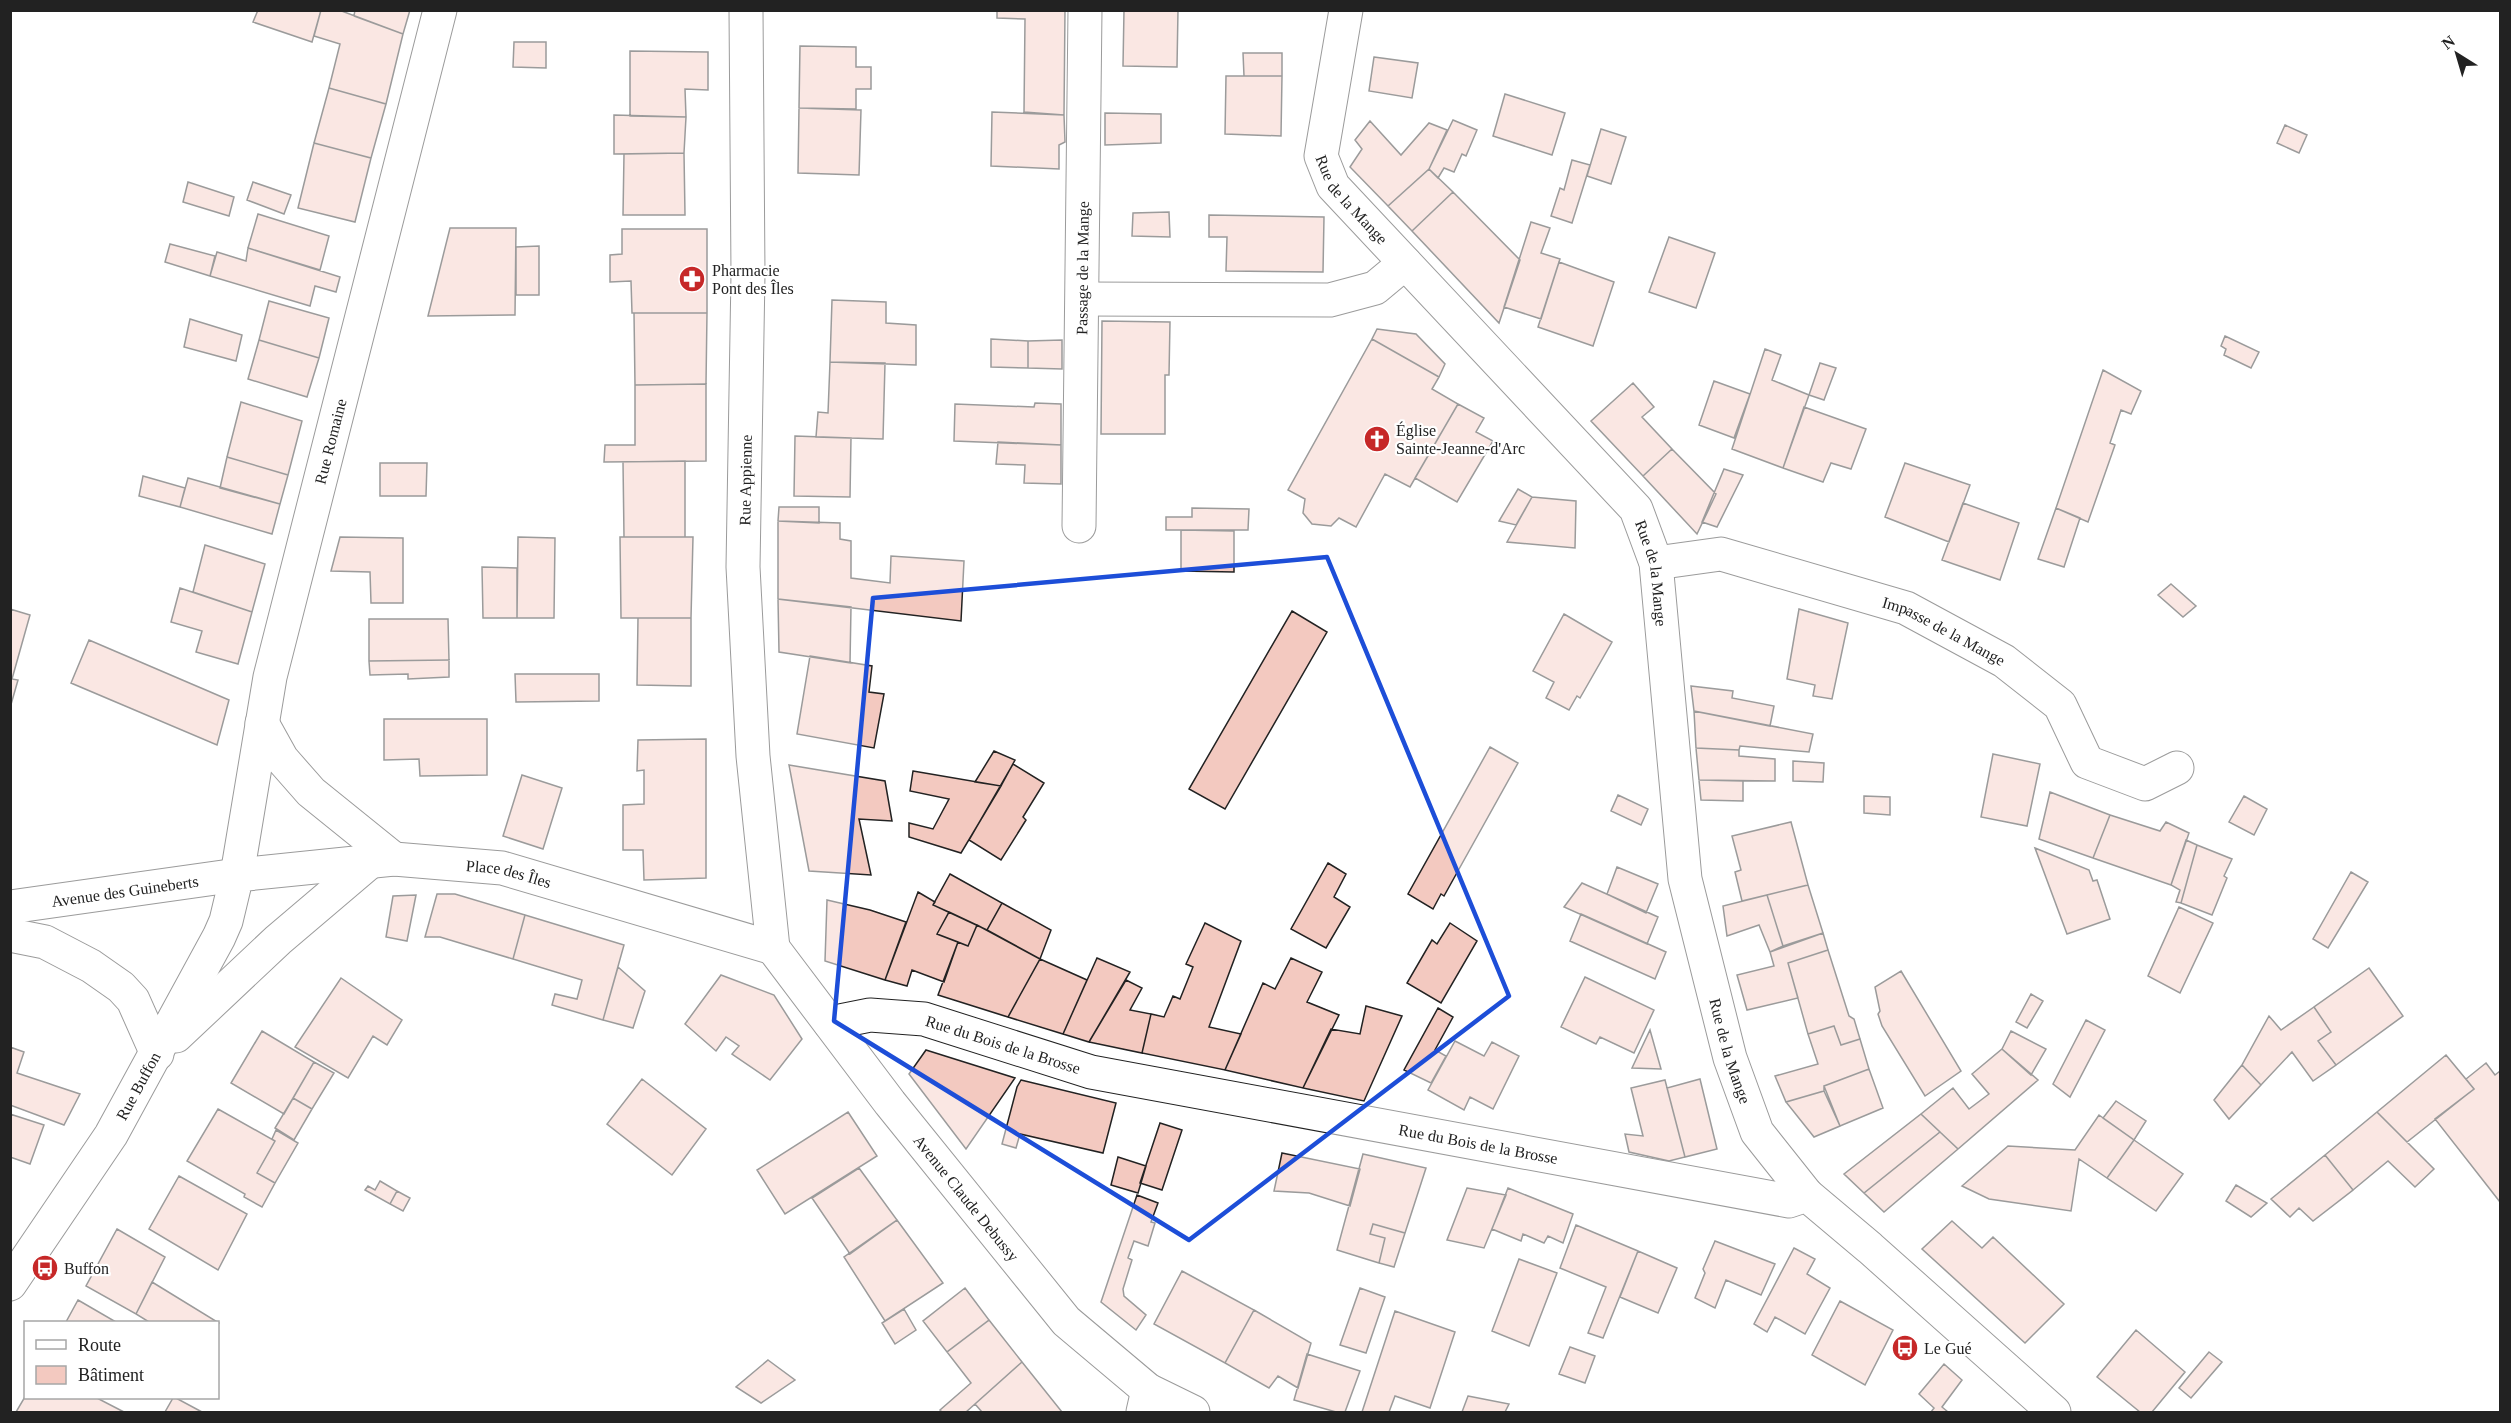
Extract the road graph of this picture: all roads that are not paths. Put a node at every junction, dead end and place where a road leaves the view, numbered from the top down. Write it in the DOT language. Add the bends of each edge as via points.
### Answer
graph roads {
  1 [pos="440,10"];
  2 [pos="746,10"];
  3 [pos="1085,10"];
  4 [pos="1346,10"];
  5 [pos="1405,263"];
  6 [pos="1083,299"];
  7 [pos="1079,526"];
  8 [pos="1656,563"];
  9 [pos="262,723"];
  10 [pos="2177,768"];
  11 [pos="383,860"];
  12 [pos="237,875"];
  13 [pos="10,908"];
  14 [pos="10,935"];
  15 [pos="773,948"];
  16 [pos="830,1023"];
  17 [pos="157,1054"];
  18 [pos="1807,1195"];
  19 [pos="10,1284"];
  20 [pos="1145,1401"];
  21 [pos="1193,1413"];
  22 [pos="2054,1413"];
  1 -- 9 [label="street, Rue Romaine" via="270,677"];
  2 -- 15 [label="street, Rue Appienne" via="748,274 743,567 753,756"];
  3 -- 6 [label="street, Passage de la Mange"];
  4 -- 5 [label="street, Rue de la Mange" via="1322,156 1333,186"];
  5 -- 6 [label="street" via="1375,288 1330,300"];
  5 -- 8 [label="street, Rue de la Mange" via="1636,510"];
  6 -- 7 [label="street, Passage de la Mange"];
  8 -- 10 [label="street, Impasse de la Mange" via="1721,554 1906,608 2004,661 2061,705 2087,762 2145,784"];
  8 -- 18 [label="street, Rue de la Mange" via="1685,879 1730,1058 1757,1132"];
  9 -- 11 [label="street" via="282,759 311,792"];
  9 -- 12 [label="street, Rue Romaine"];
  11 -- 12 [label="street, Place des Îles"];
  11 -- 15 [label="street, Place des Îles" via="502,868"];
  11 -- 17 [label="street" via="278,940"];
  12 -- 13 [label="street, Avenue des Guineberts"];
  12 -- 17 [label="street, Rue Buffon" via="219,937"];
  14 -- 17 [label="street" via="45,942 92,966 121,987 133,1000"];
  15 -- 16 [label="street, Avenue Claude Debussy"];
  16 -- 18 [label="street, Rue du Bois de la Brosse" via="870,1015 924,1019 1091,1072 1789,1201"];
  16 -- 20 [label="street, Avenue Claude Debussy" via="1066,1321"];
  17 -- 19 [label="street, Rue Buffon" via="111,1135"];
  18 -- 22 [label="street"];
  20 -- 21 [label="street, Avenue Claude Debussy"];
}
